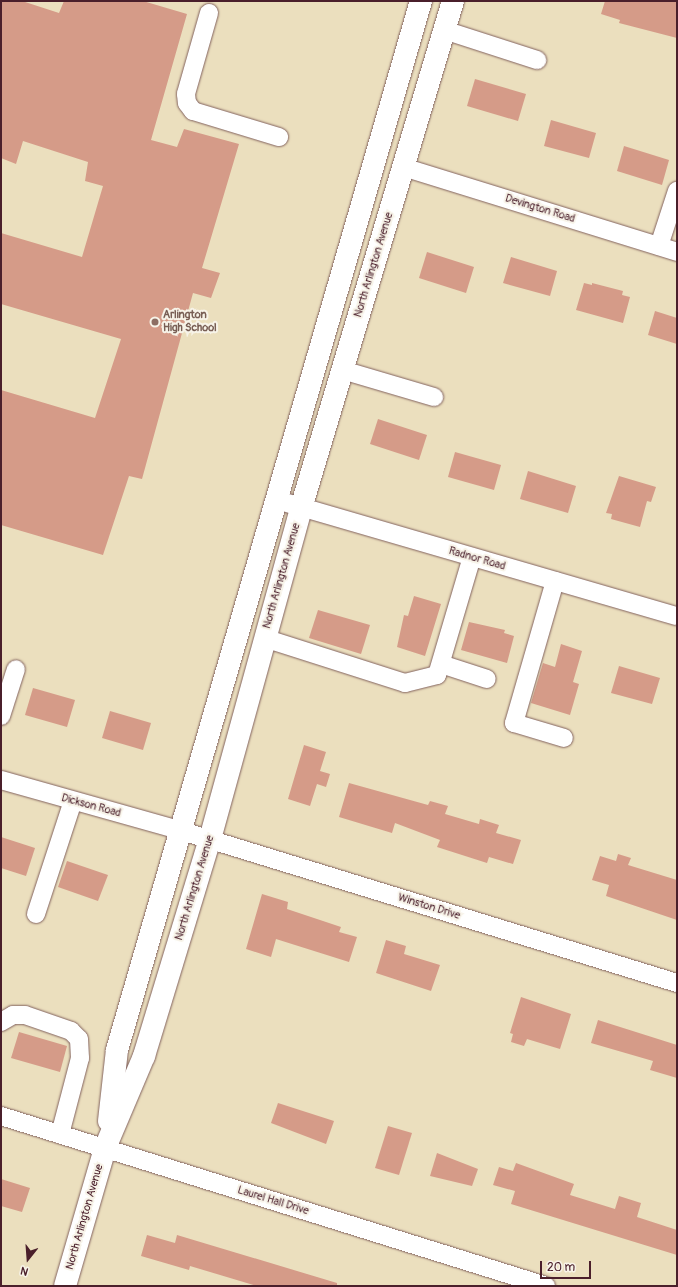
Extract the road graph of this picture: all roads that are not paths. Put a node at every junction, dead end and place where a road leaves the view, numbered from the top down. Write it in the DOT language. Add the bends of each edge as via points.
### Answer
graph roads {
  1 [pos="421,1"];
  2 [pos="453,1"];
  3 [pos="209,13"];
  4 [pos="444,30"];
  5 [pos="537,60"];
  6 [pos="279,136"];
  7 [pos="404,167"];
  8 [pos="677,191"];
  9 [pos="659,246"];
  10 [pos="677,252"];
  11 [pos="342,370"];
  12 [pos="434,396"];
  13 [pos="277,500"];
  14 [pos="301,508"];
  15 [pos="472,557"];
  16 [pos="555,581"];
  17 [pos="677,616"];
  18 [pos="264,638"];
  19 [pos="441,664"];
  20 [pos="16,669"];
  21 [pos="487,679"];
  22 [pos="1,716"];
  23 [pos="564,738"];
  24 [pos="1,780"];
  25 [pos="73,801"];
  26 [pos="182,831"];
  27 [pos="210,839"];
  28 [pos="36,914"];
  29 [pos="677,983"];
  30 [pos="1,1022"];
  31 [pos="1,1116"];
  32 [pos="60,1134"];
  33 [pos="105,1148"];
  34 [pos="65,1286"];
  35 [pos="546,1286"];
  1 -- 13 [label="main road, North Arlington Avenue"];
  2 -- 4 [label="main road, North Arlington Avenue"];
  3 -- 6 [label="street" via="186,94 187,103 193,111"];
  4 -- 5 [label="street"];
  4 -- 7 [label="main road, North Arlington Avenue"];
  7 -- 9 [label="street, Devington Road"];
  7 -- 11 [label="main road, North Arlington Avenue"];
  8 -- 9 [label="street"];
  9 -- 10 [label="street, Devington Road"];
  11 -- 12 [label="street"];
  11 -- 14 [label="main road, North Arlington Avenue"];
  13 -- 14 [label="street, Radnor Road"];
  13 -- 26 [label="main road, North Arlington Avenue"];
  14 -- 15 [label="street, Radnor Road"];
  14 -- 18 [label="main road, North Arlington Avenue"];
  15 -- 16 [label="street, Radnor Road"];
  15 -- 19 [label="street"];
  16 -- 17 [label="street, Radnor Road"];
  16 -- 23 [label="street" via="514,723"];
  18 -- 19 [label="street" via="405,683 438,675"];
  18 -- 27 [label="main road, North Arlington Avenue"];
  19 -- 21 [label="street"];
  20 -- 22 [label="street"];
  24 -- 25 [label="street, Dickson Road"];
  25 -- 26 [label="street, Dickson Road"];
  25 -- 28 [label="street"];
  26 -- 27 [label="street, Winston Drive"];
  26 -- 33 [label="main road, North Arlington Avenue" via="117,1050"];
  27 -- 29 [label="street, Winston Drive"];
  27 -- 33 [label="main road, North Arlington Avenue" via="144,1056"];
  30 -- 32 [label="street" via="13,1015 25,1015 71,1030 79,1040 80,1058"];
  31 -- 32 [label="street, Laurel Hall Drive"];
  32 -- 33 [label="street, Laurel Hall Drive"];
  33 -- 34 [label="main road, North Arlington Avenue"];
  33 -- 35 [label="street, Laurel Hall Drive"];
}
